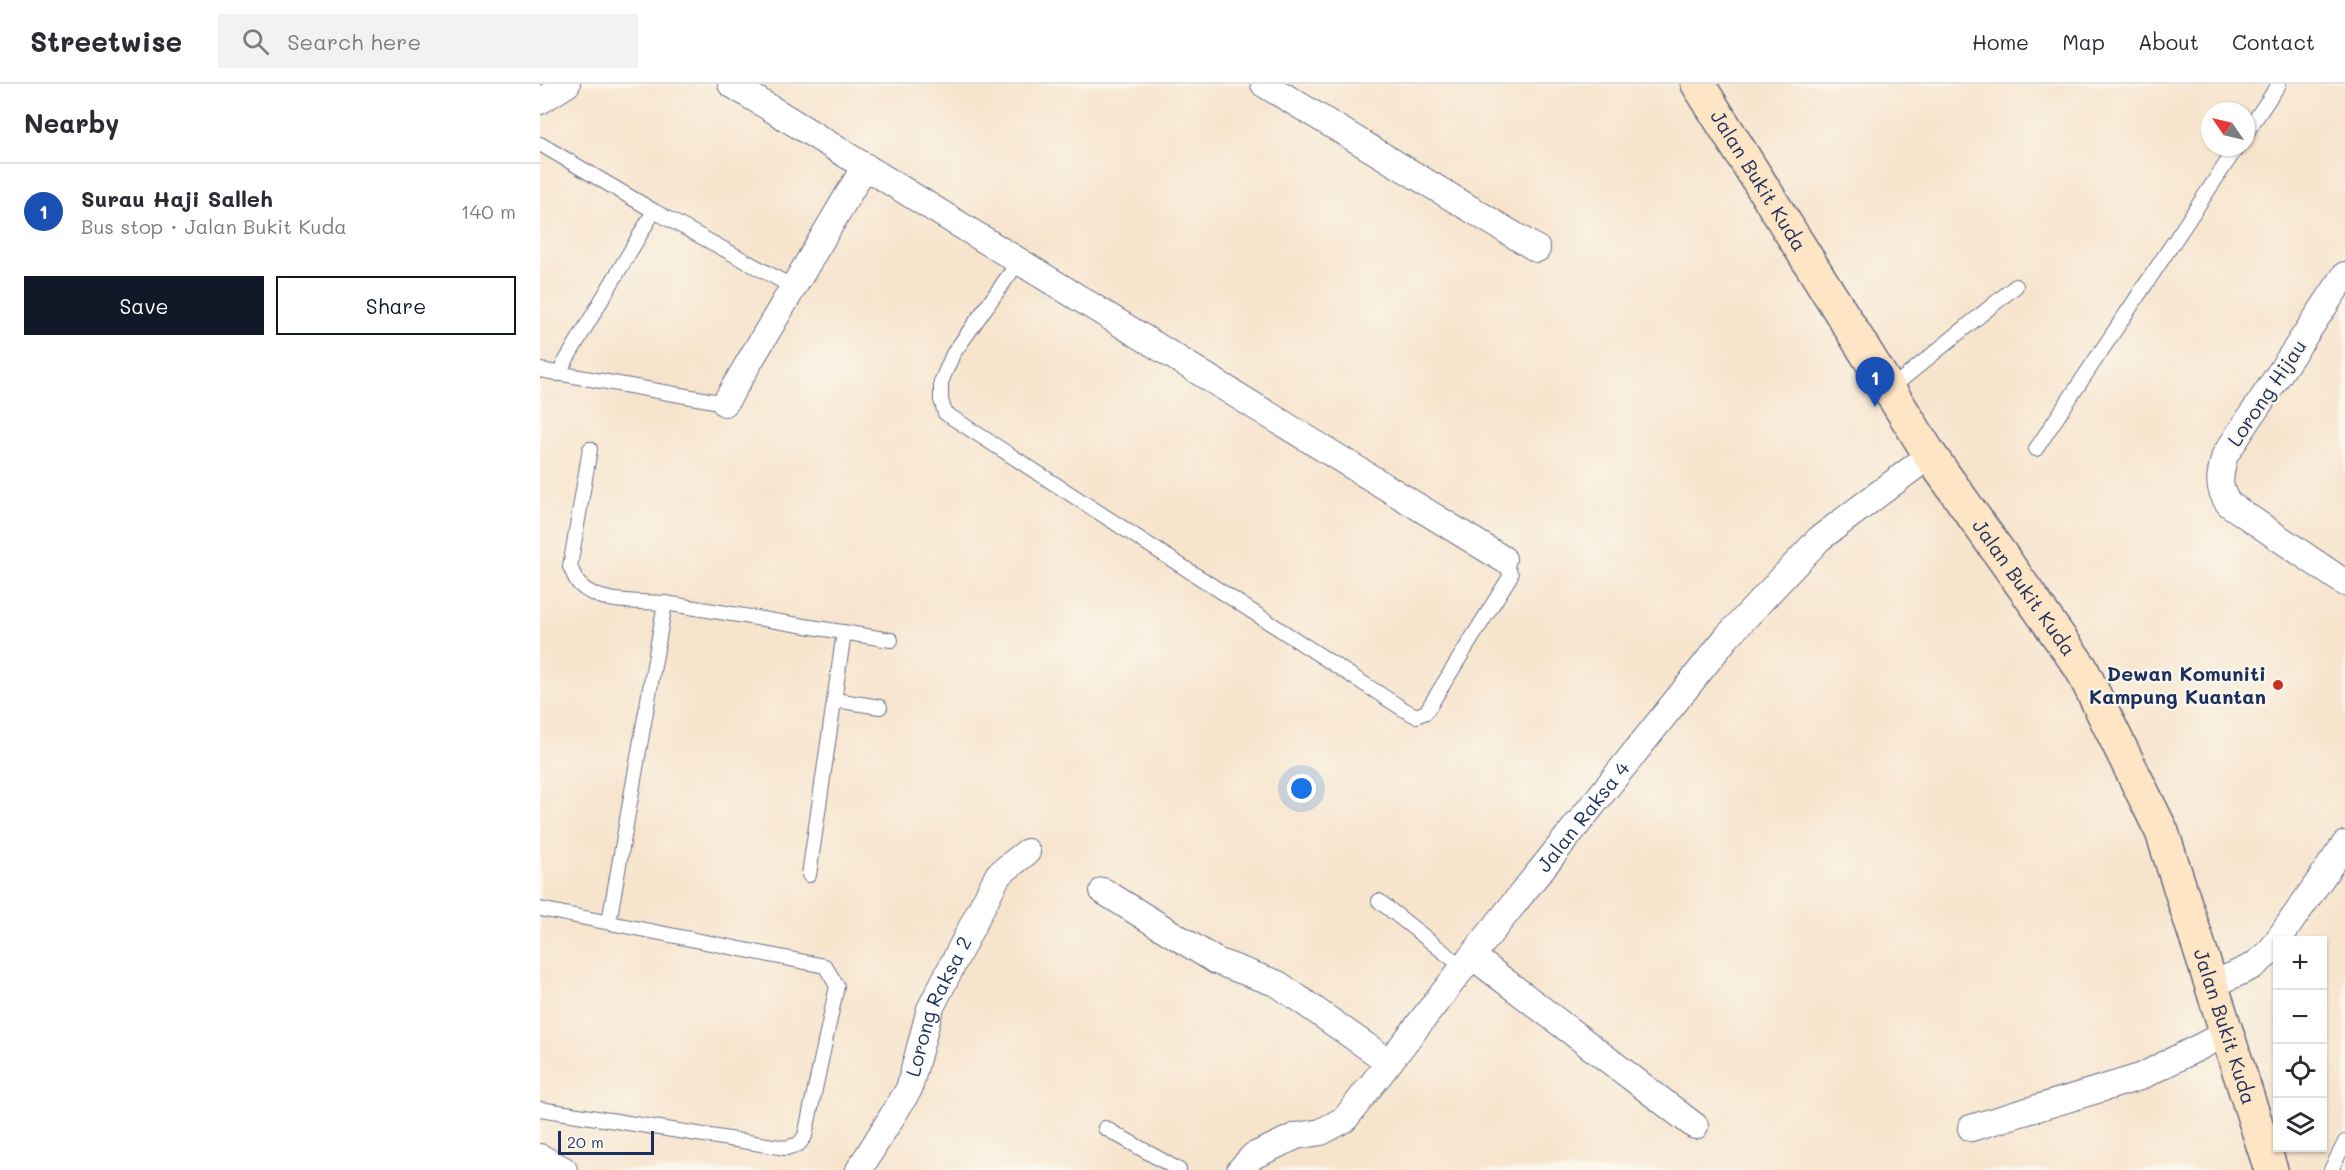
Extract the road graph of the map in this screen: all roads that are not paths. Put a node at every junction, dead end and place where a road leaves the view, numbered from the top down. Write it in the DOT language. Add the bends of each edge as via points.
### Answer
graph roads {
  1 [pos="567,84"];
  2 [pos="731,84"];
  3 [pos="1264,84"];
  4 [pos="1698,84"];
  5 [pos="2278,84"];
  6 [pos="540,101"];
  7 [pos="2255,119"];
  8 [pos="540,144"];
  9 [pos="2231,156"];
  10 [pos="865,166"];
  11 [pos="654,211"];
  12 [pos="1537,249"];
  13 [pos="1019,261"];
  14 [pos="2345,275"];
  15 [pos="2016,286"];
  16 [pos="793,287"];
  17 [pos="540,370"];
  18 [pos="558,374"];
  19 [pos="1889,390"];
  20 [pos="725,403"];
  21 [pos="590,449"];
  22 [pos="2036,449"];
  23 [pos="1930,455"];
  24 [pos="1503,559"];
  25 [pos="2344,579"];
  26 [pos="665,603"];
  27 [pos="844,632"];
  28 [pos="891,640"];
  29 [pos="836,700"];
  30 [pos="880,707"];
  31 [pos="2345,844"];
  32 [pos="1027,852"];
  33 [pos="808,875"];
  34 [pos="1103,891"];
  35 [pos="1379,902"];
  36 [pos="540,909"];
  37 [pos="609,922"];
  38 [pos="1468,962"];
  39 [pos="2212,985"];
  40 [pos="2228,1033"];
  41 [pos="1389,1062"];
  42 [pos="540,1109"];
  43 [pos="1695,1126"];
  44 [pos="1105,1128"];
  45 [pos="1971,1128"];
  46 [pos="2345,1142"];
  47 [pos="540,1157"];
  48 [pos="564,1170"];
  49 [pos="860,1170"];
  50 [pos="1179,1170"];
  51 [pos="1240,1170"];
  52 [pos="2271,1170"];
  53 [pos="2331,1170"];
  1 -- 6 [label="street"];
  2 -- 10 [label="street"];
  3 -- 12 [label="street"];
  4 -- 19 [label="street, Jalan Bukit Kuda"];
  5 -- 7 [label="lane"];
  8 -- 11 [label="lane"];
  9 -- 22 [label="lane"];
  10 -- 13 [label="street"];
  10 -- 16 [label="street"];
  11 -- 16 [label="lane"];
  11 -- 18 [label="lane"];
  13 -- 24 [label="street"];
  13 -- 24 [label="lane" via="953,354 941,382 945,413 1402,710 1416,716 1426,712 1511,575"];
  14 -- 25 [label="street, Lorong Hijau" via="2225,454 2219,476 2221,494 2229,504"];
  15 -- 19 [label="lane"];
  16 -- 20 [label="street"];
  17 -- 18 [label="lane"];
  18 -- 20 [label="lane"];
  19 -- 23 [label="street, Jalan Bukit Kuda"];
  21 -- 26 [label="lane" via="570,567 577,582 603,598"];
  23 -- 38 [label="street, Jalan Raksa 4" via="1819,539 1735,629"];
  23 -- 39 [label="street, Jalan Bukit Kuda" via="2081,668 2162,832"];
  26 -- 27 [label="lane"];
  26 -- 37 [label="lane"];
  27 -- 28 [label="lane"];
  27 -- 29 [label="lane"];
  29 -- 30 [label="lane"];
  29 -- 33 [label="lane"];
  31 -- 39 [label="street" via="2269,953 2253,966"];
  32 -- 49 [label="street, Lorong Raksa 2" via="998,875 930,1009 909,1089"];
  34 -- 41 [label="street" via="1216,961 1278,984"];
  35 -- 38 [label="lane"];
  36 -- 37 [label="lane"];
  37 -- 42 [label="lane" via="825,966 837,986 805,1136 799,1144 786,1148"];
  38 -- 41 [label="street, Jalan Raksa 4"];
  38 -- 43 [label="street"];
  39 -- 40 [label="street, Jalan Bukit Kuda"];
  40 -- 45 [label="street" via="2140,1077"];
  40 -- 52 [label="street, Jalan Bukit Kuda"];
  41 -- 51 [label="street, Jalan Raksa 4" via="1345,1119 1321,1132 1296,1136 1253,1156"];
  44 -- 50 [label="lane"];
  46 -- 53 [label="lane"];
  47 -- 48 [label="street"];
}
